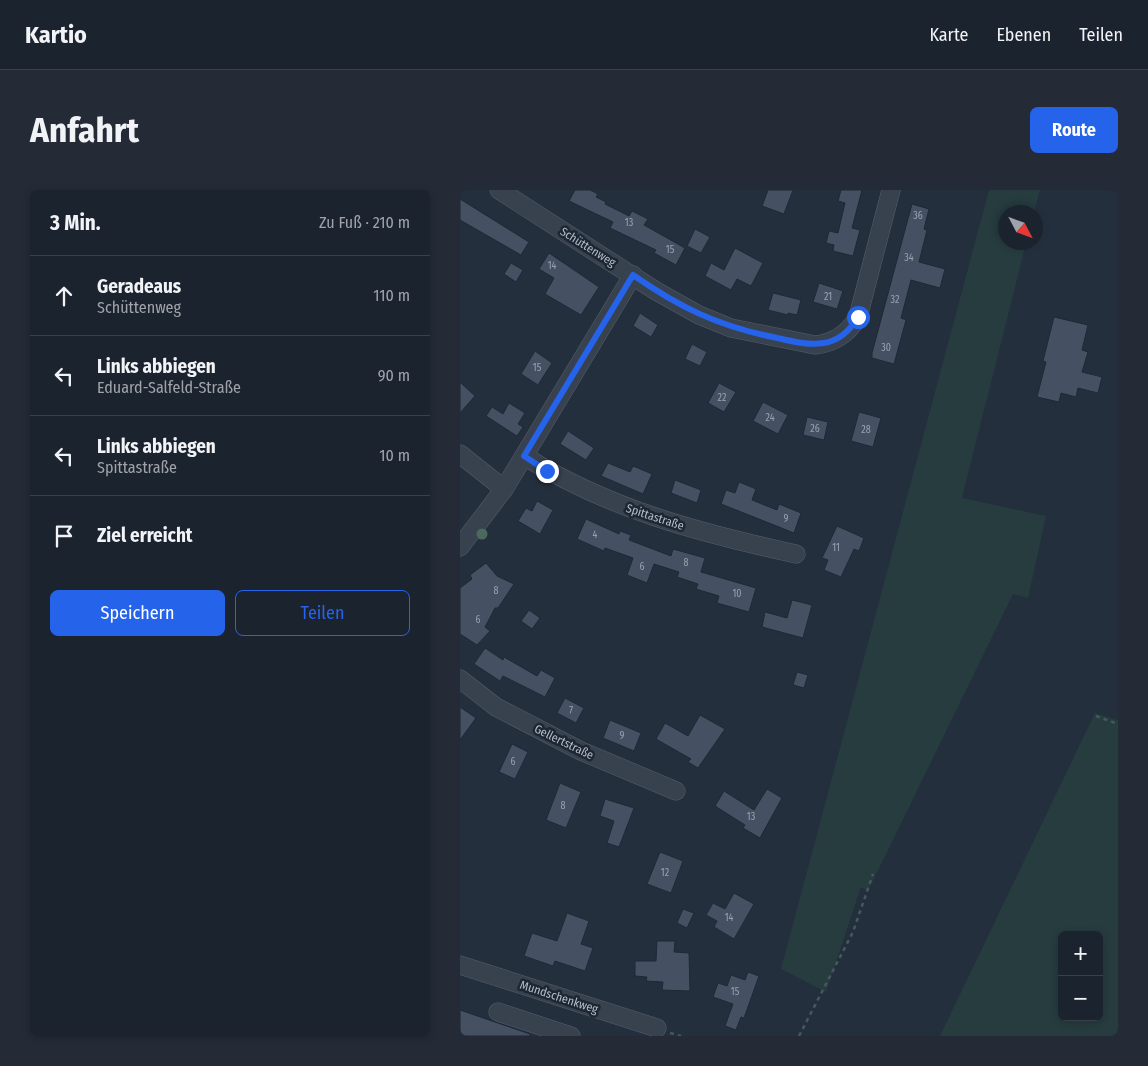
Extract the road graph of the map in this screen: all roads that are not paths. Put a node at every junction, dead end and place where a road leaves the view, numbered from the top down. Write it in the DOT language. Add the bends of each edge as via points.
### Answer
graph roads {
  1 [pos="499,190"];
  2 [pos="891,190"];
  3 [pos="633,275"];
  4 [pos="460,454"];
  5 [pos="524,456"];
  6 [pos="504,489"];
  7 [pos="460,547"];
  8 [pos="796,554"];
  9 [pos="460,679"];
  10 [pos="676,791"];
  11 [pos="460,965"];
  12 [pos="498,1012"];
  13 [pos="657,1028"];
  14 [pos="571,1036"];
  1 -- 3 [label="street, Schüttenweg"];
  2 -- 3 [label="street, Schüttenweg" via="858,317 847,332 832,341 806,344 731,328 678,304"];
  3 -- 5 [label="street"];
  4 -- 6 [label="street"];
  5 -- 6 [label="street"];
  5 -- 8 [label="street, Spittastraße" via="587,492 667,523"];
  6 -- 7 [label="street"];
  9 -- 10 [label="street, Gellertstraße" via="496,707 563,742"];
  11 -- 13 [label="street, Mundschenkweg"];
  12 -- 14 [label="street"];
}
